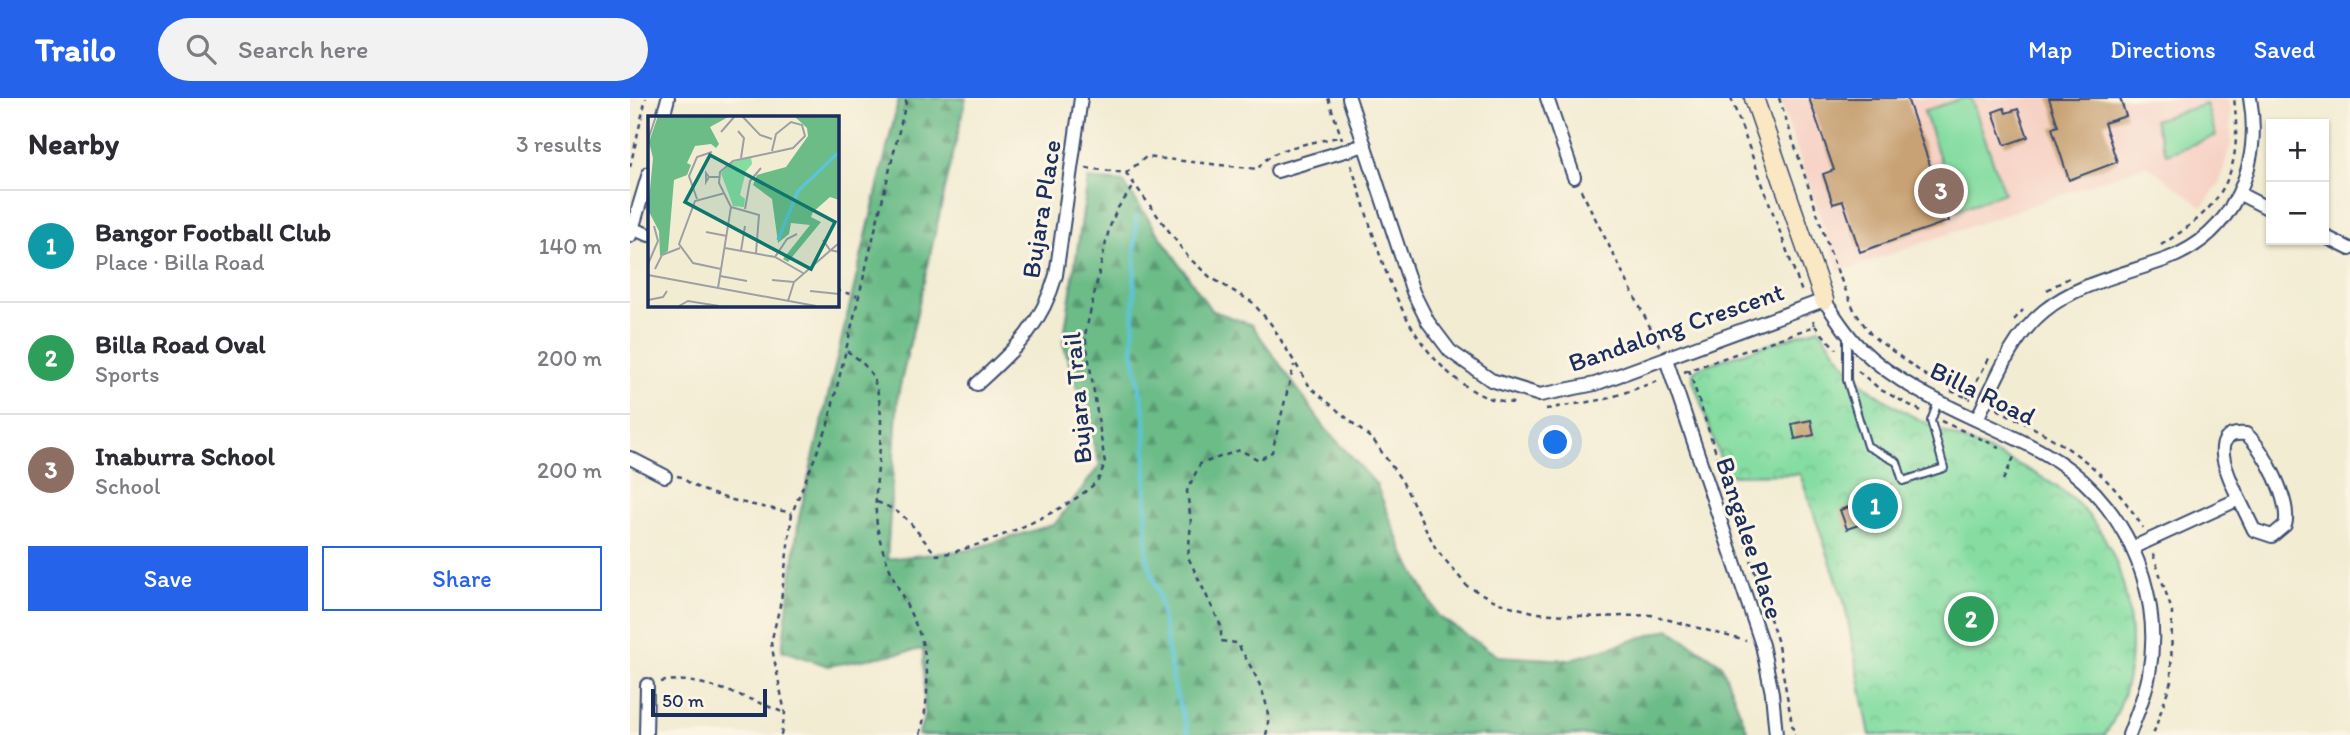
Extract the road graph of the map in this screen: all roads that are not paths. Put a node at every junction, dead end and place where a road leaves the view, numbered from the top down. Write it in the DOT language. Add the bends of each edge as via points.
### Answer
graph roads {
  1 [pos="668,98"];
  2 [pos="1081,98"];
  3 [pos="1349,98"];
  4 [pos="1548,98"];
  5 [pos="1754,98"];
  6 [pos="2250,98"];
  7 [pos="663,116"];
  8 [pos="1365,145"];
  9 [pos="1278,171"];
  10 [pos="648,176"];
  11 [pos="1574,177"];
  12 [pos="2240,194"];
  13 [pos="2266,207"];
  14 [pos="632,232"];
  15 [pos="2329,238"];
  16 [pos="2350,249"];
  17 [pos="1816,303"];
  18 [pos="1847,334"];
  19 [pos="1666,359"];
  20 [pos="977,384"];
  21 [pos="1938,402"];
  22 [pos="1977,419"];
  23 [pos="630,458"];
  24 [pos="665,476"];
  25 [pos="2239,499"];
  26 [pos="2132,548"];
  27 [pos="648,685"];
  28 [pos="646,735"];
  29 [pos="1776,735"];
  30 [pos="2129,735"];
  1 -- 7 [label="street"];
  2 -- 20 [label="street, Bujara Place" via="1049,298 1031,331"];
  3 -- 8 [label="street, Bandalong Crescent"];
  4 -- 11 [label="street"];
  5 -- 17 [label="street, Billa Road"];
  6 -- 12 [label="street" via="2254,141"];
  8 -- 9 [label="street"];
  8 -- 19 [label="street, Bandalong Crescent" via="1413,292 1450,351 1491,380 1540,394 1595,384"];
  10 -- 14 [label="street"];
  12 -- 13 [label="street"];
  12 -- 22 [label="street" via="2193,247 2065,296 2045,310 2000,369"];
  15 -- 16 [label="street"];
  17 -- 18 [label="street, Billa Road"];
  17 -- 19 [label="street, Bandalong Crescent"];
  18 -- 21 [label="street, Billa Road" via="1894,375"];
  18 -- 21 [label="lane" via="1847,380 1867,446 1897,462 1903,481 1944,468 1931,421"];
  19 -- 29 [label="street, Bangalee Place" via="1762,645"];
  21 -- 22 [label="street, Billa Road"];
  22 -- 26 [label="street, Billa Road" via="2046,454 2091,487"];
  23 -- 24 [label="street"];
  25 -- 25 [label="street" via="2222,457 2222,445 2238,433 2246,434 2263,452 2287,508 2285,525 2272,536 2254,530"];
  25 -- 26 [label="street"];
  26 -- 30 [label="street, Billa Road" via="2142,569 2151,614 2149,674"];
  27 -- 28 [label="street"];
}
